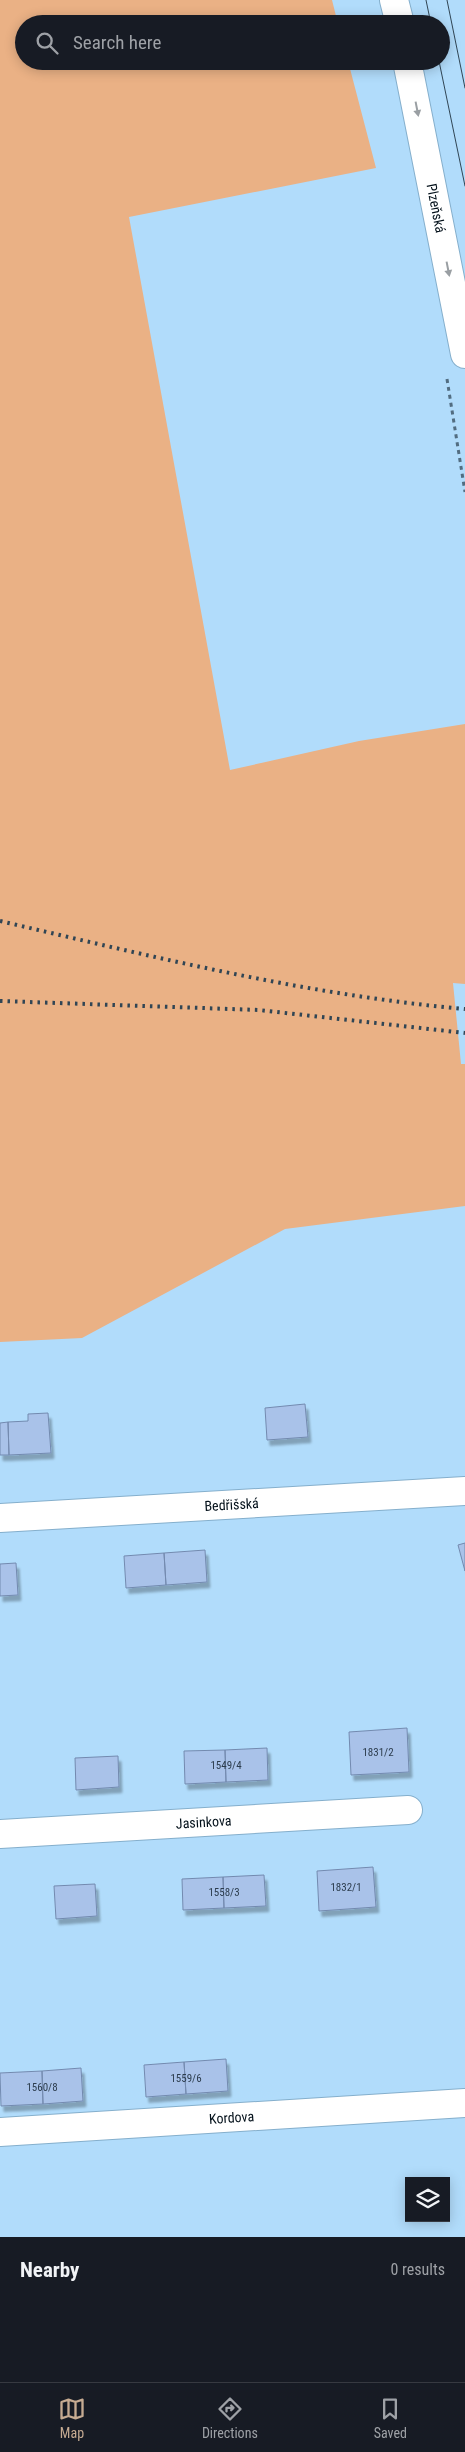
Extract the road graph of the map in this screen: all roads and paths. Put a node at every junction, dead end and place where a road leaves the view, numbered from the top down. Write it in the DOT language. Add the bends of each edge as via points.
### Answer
graph roads {
  1 [pos="394,0"];
  2 [pos="398,15"];
  3 [pos="410,70"];
  4 [pos="465,354"];
  5 [pos="465,1491"];
  6 [pos="0,1518"];
  7 [pos="408,1810"];
  8 [pos="0,1834"];
  9 [pos="465,2103"];
  10 [pos="0,2132"];
  1 -- 2 [label="street"];
  3 -- 4 [label="street, Plzeňská, one-way"];
  5 -- 6 [label="street, Bedřišská"];
  7 -- 8 [label="street, Jasinkova"];
  9 -- 10 [label="street, Kordova"];
}
